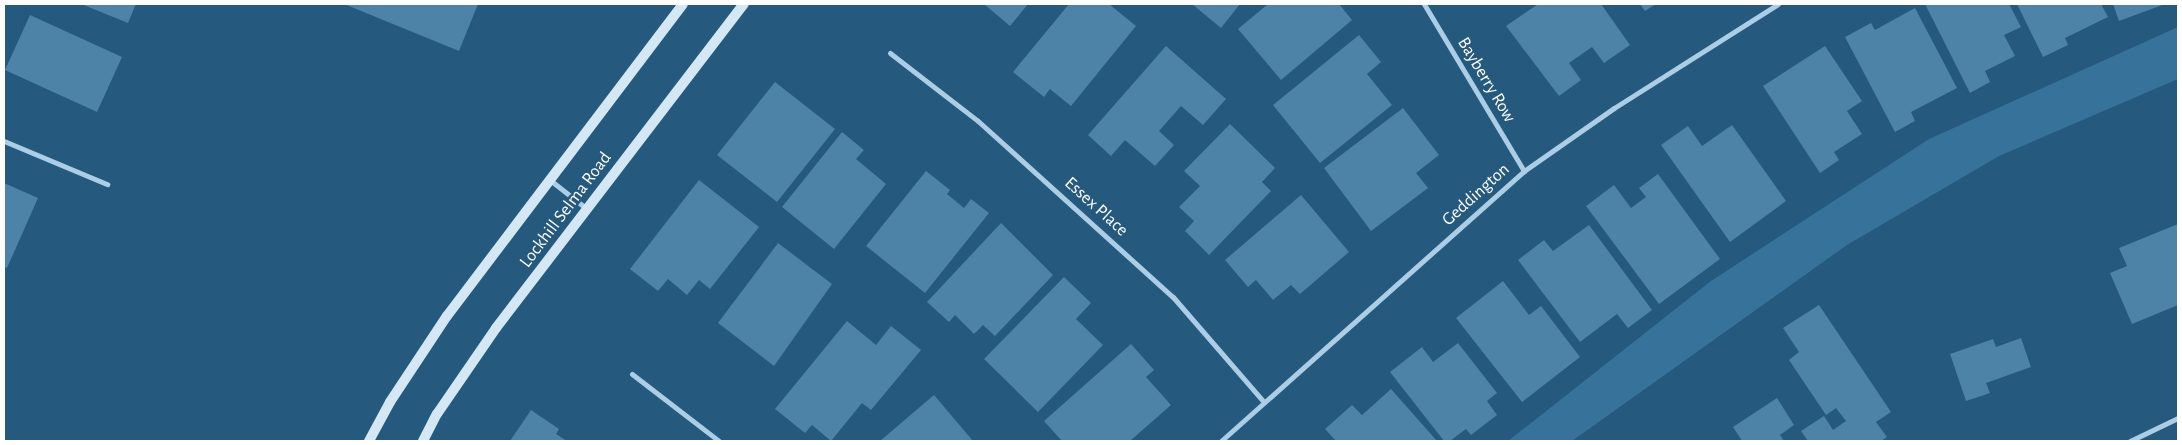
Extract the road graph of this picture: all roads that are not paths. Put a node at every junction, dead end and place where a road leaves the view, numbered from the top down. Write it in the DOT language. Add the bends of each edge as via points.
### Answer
graph roads {
  1 [pos="683,4"];
  2 [pos="744,4"];
  3 [pos="1424,4"];
  4 [pos="1778,4"];
  5 [pos="890,53"];
  6 [pos="4,141"];
  7 [pos="1524,171"];
  8 [pos="550,180"];
  9 [pos="107,184"];
  10 [pos="587,210"];
  11 [pos="632,374"];
  12 [pos="1264,402"];
  13 [pos="2178,418"];
  14 [pos="369,441"];
  15 [pos="422,441"];
  16 [pos="719,441"];
  17 [pos="1221,441"];
  18 [pos="2130,441"];
  1 -- 8 [label="main road, Lockhill Selma Road"];
  2 -- 10 [label="main road, Lockhill Selma Road"];
  3 -- 7 [label="street, Bayberry Row"];
  4 -- 7 [label="street, Geddington" via="1614,108"];
  5 -- 12 [label="street, Essex Place" via="978,121 1152,277"];
  6 -- 9 [label="street"];
  7 -- 12 [label="street, Geddington"];
  8 -- 10 [label="street"];
  8 -- 14 [label="main road, Lockhill Selma Road" via="447,316 390,402"];
  10 -- 15 [label="main road, Lockhill Selma Road" via="496,328"];
  11 -- 16 [label="street"];
  12 -- 17 [label="street, Geddington"];
  13 -- 18 [label="street"];
}
